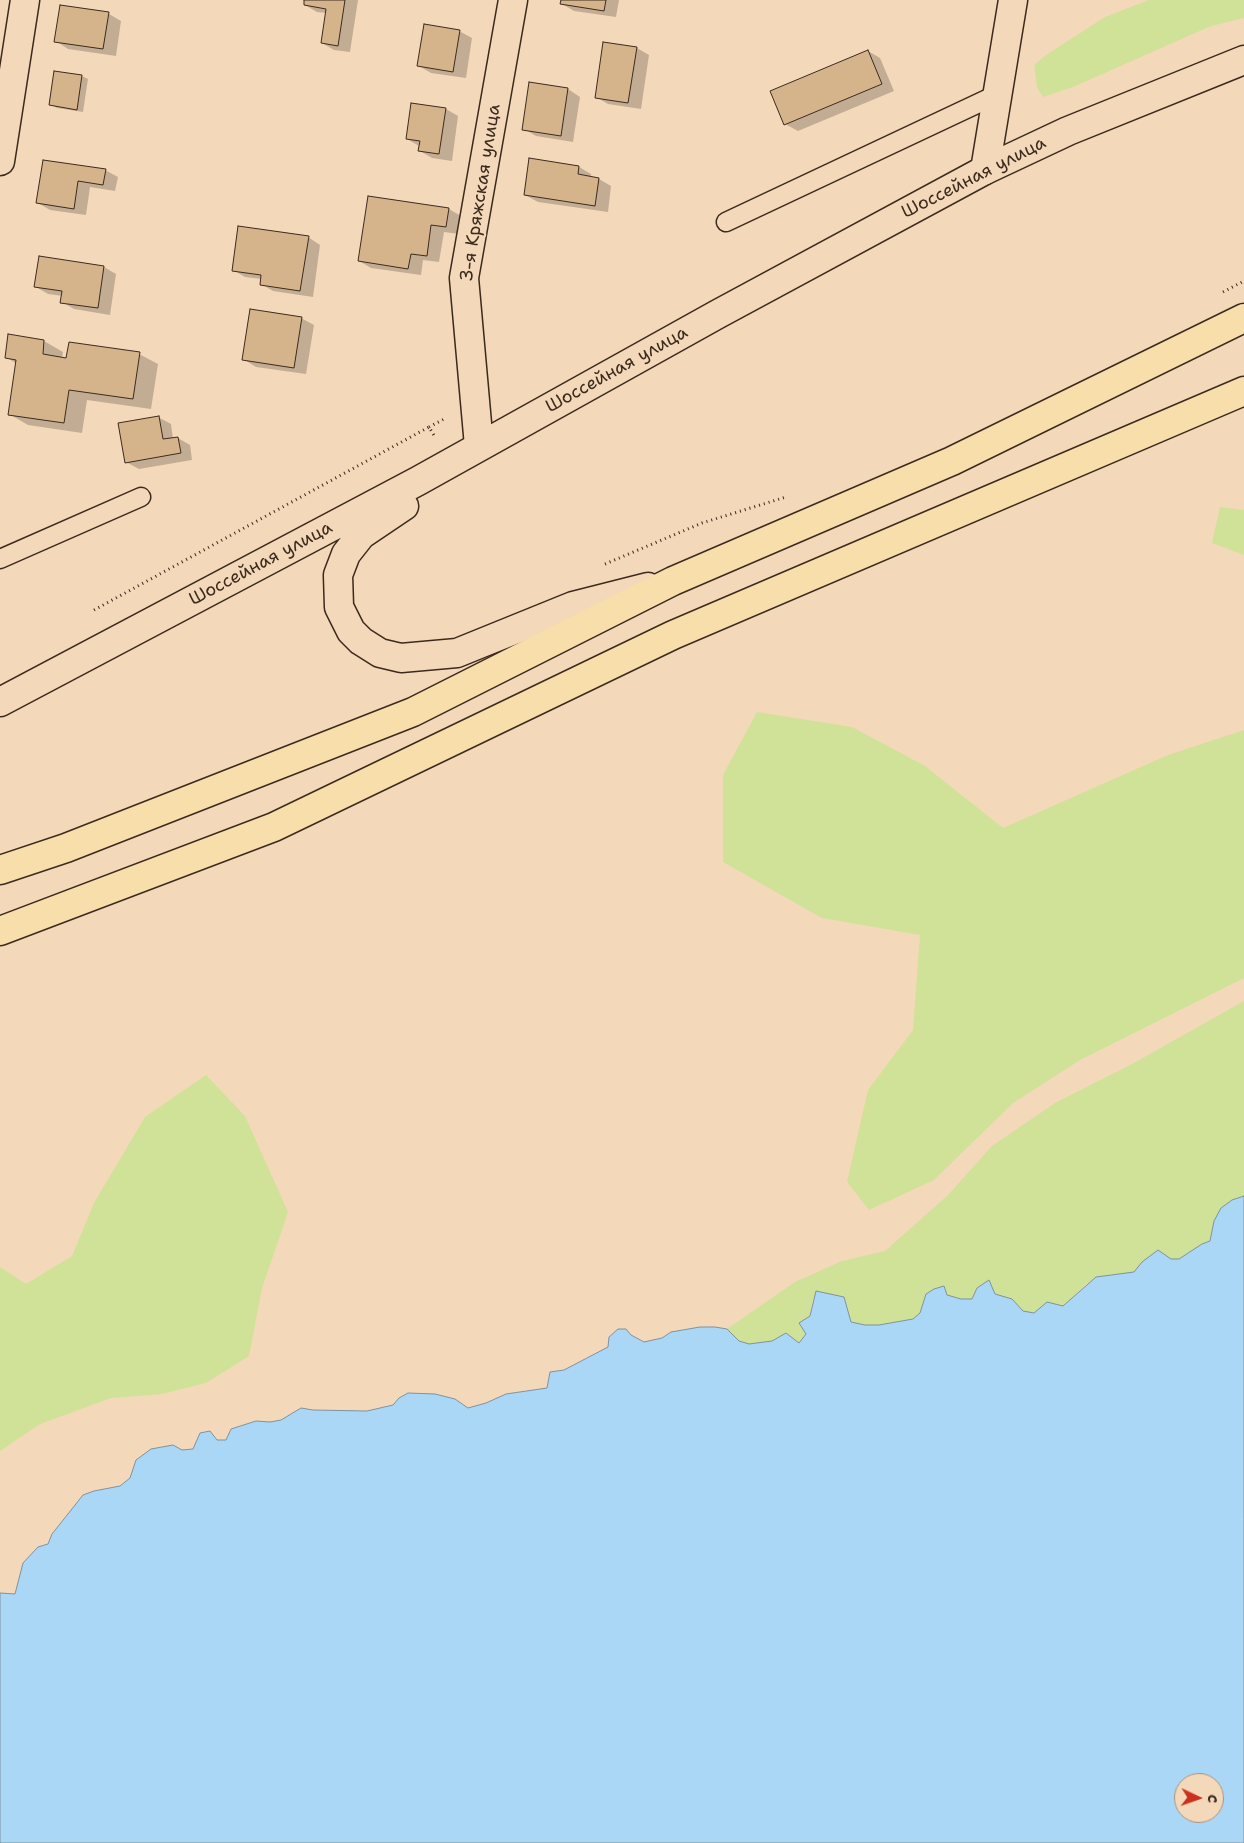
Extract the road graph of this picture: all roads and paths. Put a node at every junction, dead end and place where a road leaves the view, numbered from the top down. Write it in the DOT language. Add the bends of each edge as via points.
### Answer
graph roads {
  1 [pos="25,0"];
  2 [pos="513,0"];
  3 [pos="1013,0"];
  4 [pos="1244,60"];
  5 [pos="998,94"];
  6 [pos="0,161"];
  7 [pos="985,170"];
  8 [pos="726,222"];
  9 [pos="1244,281"];
  10 [pos="1217,294"];
  11 [pos="1244,318"];
  12 [pos="1244,391"];
  13 [pos="480,446"];
  14 [pos="449,464"];
  15 [pos="418,481"];
  16 [pos="141,497"];
  17 [pos="787,497"];
  18 [pos="0,558"];
  19 [pos="603,565"];
  20 [pos="672,581"];
  21 [pos="94,610"];
  22 [pos="0,702"];
  23 [pos="0,870"];
  24 [pos="0,931"];
  1 -- 6 [label="main road"];
  2 -- 13 [label="main road, 3-я Кряжская улица" via="464,278"];
  3 -- 5 [label="main road"];
  4 -- 7 [label="main road, Шоссейная улица" via="1068,131"];
  5 -- 7 [label="main road"];
  5 -- 8 [label="lane"];
  7 -- 13 [label="main road, Шоссейная улица"];
  9 -- 10 [label="path"];
  11 -- 20 [label="main road" via="952,461"];
  12 -- 24 [label="main road" via="673,635 274,827"];
  13 -- 14 [label="main road, Шоссейная улица"];
  14 -- 15 [label="main road, Шоссейная улица"];
  14 -- 21 [label="path" via="429,427"];
  15 -- 20 [label="main road" via="407,505 361,535 346,554 338,575 339,607 351,631 361,642 380,653 401,658 457,653 573,606"];
  15 -- 22 [label="main road, Шоссейная улица"];
  16 -- 18 [label="lane"];
  17 -- 19 [label="path" via="702,523"];
  20 -- 23 [label="main road" via="414,712 66,848"];
}
